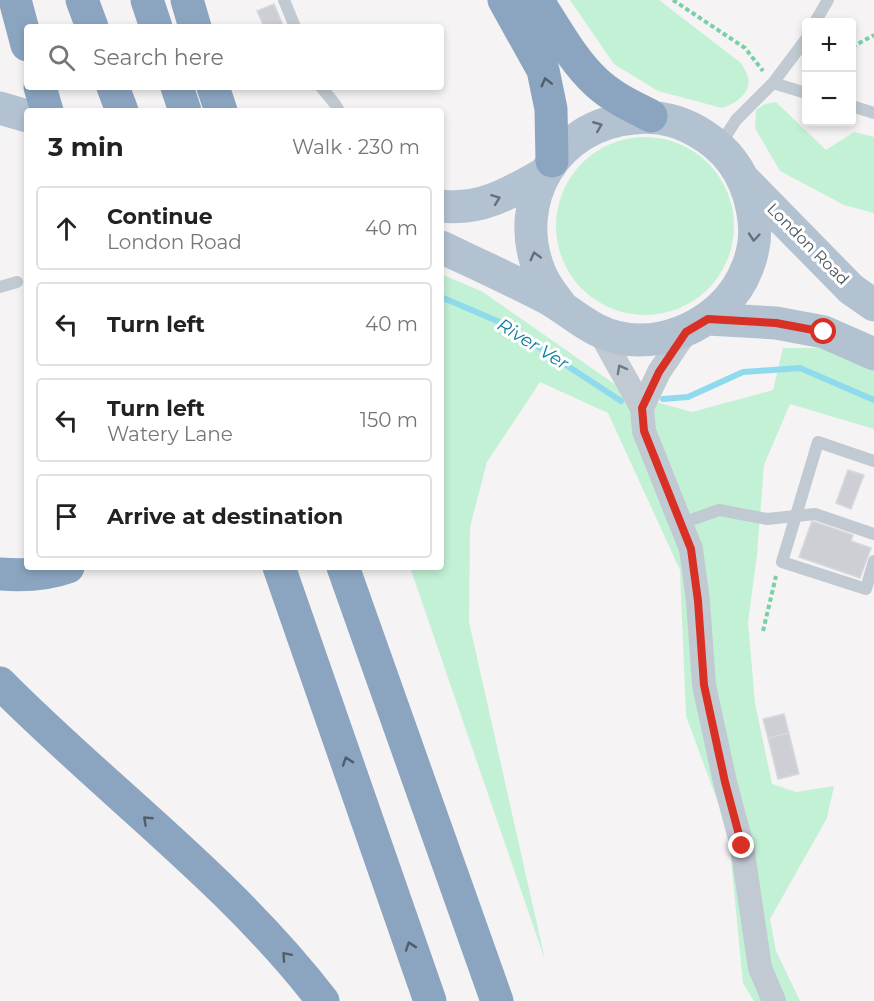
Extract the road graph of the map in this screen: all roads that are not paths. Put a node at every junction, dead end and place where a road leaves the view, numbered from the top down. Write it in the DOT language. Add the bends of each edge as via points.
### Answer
graph roads {
  1 [pos="15,0"];
  2 [pos="82,0"];
  3 [pos="147,0"];
  4 [pos="188,0"];
  5 [pos="284,0"];
  6 [pos="504,0"];
  7 [pos="537,0"];
  8 [pos="828,0"];
  9 [pos="817,18"];
  10 [pos="91,24"];
  11 [pos="155,24"];
  12 [pos="194,24"];
  13 [pos="294,24"];
  14 [pos="24,34"];
  15 [pos="802,45"];
  16 [pos="773,83"];
  17 [pos="41,90"];
  18 [pos="114,90"];
  19 [pos="178,90"];
  20 [pos="214,90"];
  21 [pos="323,90"];
  22 [pos="802,92"];
  23 [pos="856,107"];
  24 [pos="0,108"];
  25 [pos="46,108"];
  26 [pos="121,108"];
  27 [pos="184,108"];
  28 [pos="220,108"];
  29 [pos="337,108"];
  30 [pos="874,113"];
  31 [pos="24,115"];
  32 [pos="651,116"];
  33 [pos="719,146"];
  34 [pos="549,167"];
  35 [pos="744,180"];
  36 [pos="444,206"];
  37 [pos="444,249"];
  38 [pos="17,282"];
  39 [pos="0,287"];
  40 [pos="874,305"];
  41 [pos="562,307"];
  42 [pos="697,326"];
  43 [pos="599,331"];
  44 [pos="874,354"];
  45 [pos="642,408"];
  46 [pos="874,461"];
  47 [pos="796,516"];
  48 [pos="682,523"];
  49 [pos="874,534"];
  50 [pos="874,561"];
  51 [pos="60,570"];
  52 [pos="280,570"];
  53 [pos="343,570"];
  54 [pos="366,570"];
  55 [pos="0,574"];
  56 [pos="0,682"];
  57 [pos="324,1001"];
  58 [pos="430,1001"];
  59 [pos="497,1001"];
  60 [pos="514,1001"];
  61 [pos="774,1001"];
  1 -- 14 [label="highway"];
  2 -- 10 [label="highway"];
  3 -- 11 [label="highway"];
  4 -- 12 [label="highway"];
  5 -- 13 [label="lane"];
  34 -- 6 [label="highway, one-way" via="550,97 543,70"];
  7 -- 32 [label="highway" via="594,81 617,99"];
  8 -- 9 [label="lane"];
  15 -- 16 [label="lane"];
  16 -- 22 [label="lane"];
  16 -- 33 [label="lane" via="736,120"];
  17 -- 25 [label="highway"];
  18 -- 26 [label="highway"];
  19 -- 27 [label="highway"];
  20 -- 28 [label="highway"];
  21 -- 29 [label="lane"];
  23 -- 30 [label="lane"];
  24 -- 31 [label="main road"];
  32 -- 33 [label="main road" via="691,127"];
  34 -- 32 [label="main road, one-way" via="564,148 589,130 615,119"];
  33 -- 35 [label="main road"];
  36 -- 34 [label="main road, one-way" via="487,203 507,195"];
  41 -- 34 [label="main road, one-way" via="540,273 531,241 532,210 539,184"];
  35 -- 40 [label="main road, London Road" via="851,289"];
  35 -- 42 [label="main road, one-way" via="754,220 752,252 745,274 730,298"];
  37 -- 41 [label="main road"];
  38 -- 39 [label="lane"];
  41 -- 43 [label="main road"];
  42 -- 43 [label="main road" via="658,339 640,340"];
  42 -- 44 [label="main road" via="776,323 824,332"];
  42 -- 45 [label="street" via="659,372"];
  45 -- 43 [label="street, one-way"];
  45 -- 48 [label="street" via="644,431"];
  46 -- 47 [label="lane" via="818,442"];
  47 -- 48 [label="lane" via="767,519 719,510"];
  47 -- 49 [label="lane" via="815,514"];
  47 -- 50 [label="lane" via="782,562 866,589"];
  48 -- 61 [label="street" via="694,570 704,685 742,846 760,968"];
  51 -- 55 [label="highway" via="28,576"];
  58 -- 52 [label="highway, one-way"];
  53 -- 59 [label="highway"];
  54 -- 60 [label="highway"];
  57 -- 56 [label="highway, one-way" via="242,909"];
}
